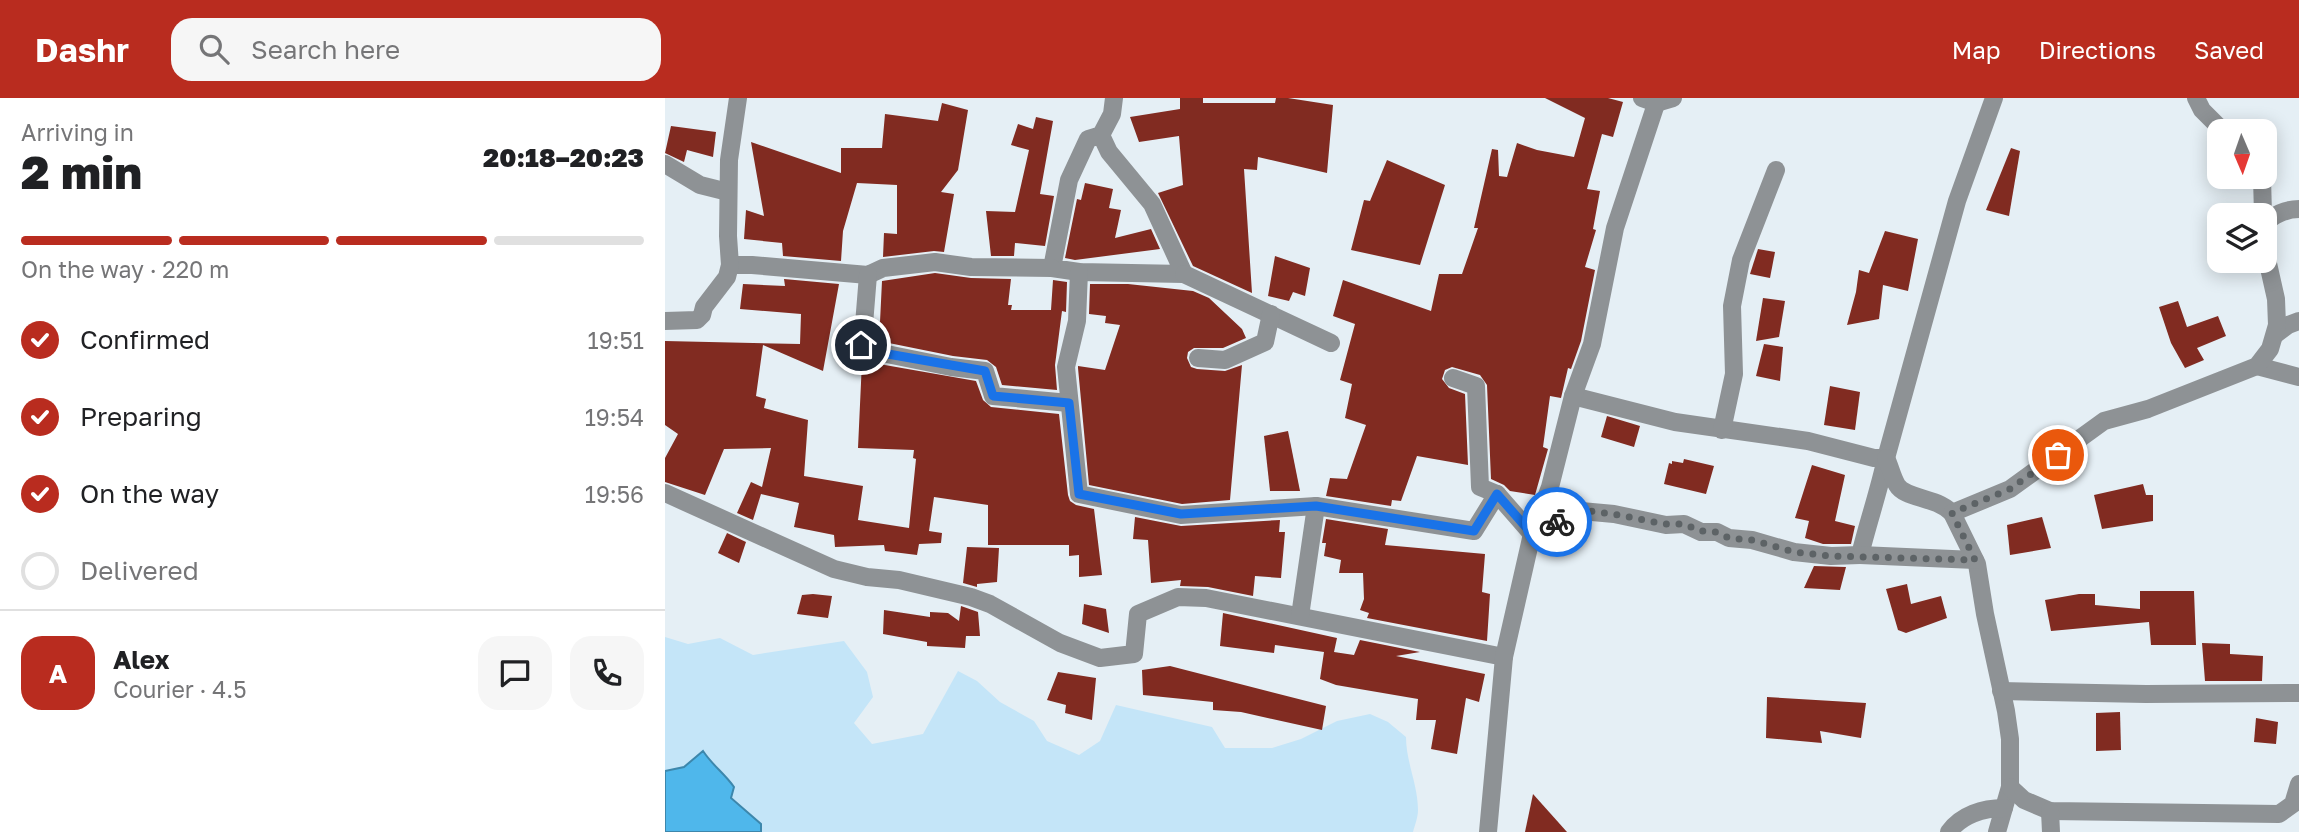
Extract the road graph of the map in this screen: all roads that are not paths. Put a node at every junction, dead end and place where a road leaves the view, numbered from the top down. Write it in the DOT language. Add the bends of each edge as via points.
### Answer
graph roads {
  1 [pos="738,98"];
  2 [pos="1114,98"];
  3 [pos="1994,98"];
  4 [pos="2196,98"];
  5 [pos="1657,99"];
  6 [pos="2211,119"];
  7 [pos="1101,135"];
  8 [pos="665,164"];
  9 [pos="1776,170"];
  10 [pos="728,192"];
  11 [pos="2299,209"];
  12 [pos="2277,215"];
  13 [pos="730,265"];
  14 [pos="1052,268"];
  15 [pos="1079,272"];
  16 [pos="2270,273"];
  17 [pos="1184,274"];
  18 [pos="867,275"];
  19 [pos="1271,314"];
  20 [pos="665,321"];
  21 [pos="2299,321"];
  22 [pos="2276,334"];
  23 [pos="1331,343"];
  24 [pos="1198,358"];
  25 [pos="2257,366"];
  26 [pos="2299,377"];
  27 [pos="1453,379"];
  28 [pos="1573,396"];
  29 [pos="1069,403"];
  30 [pos="1722,430"];
  31 [pos="1886,458"];
  32 [pos="665,493"];
  33 [pos="1497,494"];
  34 [pos="1316,506"];
  35 [pos="1952,513"];
  36 [pos="1532,534"];
  37 [pos="1860,555"];
  38 [pos="1975,560"];
  39 [pos="1300,616"];
  40 [pos="1504,657"];
  41 [pos="2001,691"];
  42 [pos="2299,693"];
  43 [pos="2010,787"];
  44 [pos="2298,792"];
  45 [pos="2004,808"];
  46 [pos="2050,811"];
  47 [pos="1488,832"];
  48 [pos="1949,832"];
  49 [pos="1997,832"];
  50 [pos="2051,832"];
  1 -- 10 [label="street"];
  2 -- 7 [label="street"];
  3 -- 31 [label="street" via="1957,201"];
  4 -- 6 [label="street"];
  5 -- 28 [label="street" via="1615,228 1592,344"];
  7 -- 14 [label="street" via="1089,139 1069,180"];
  7 -- 17 [label="street" via="1109,152 1152,204"];
  8 -- 10 [label="street" via="700,185"];
  9 -- 30 [label="street" via="1741,260 1732,306 1734,374"];
  10 -- 13 [label="street"];
  11 -- 12 [label="street"];
  13 -- 18 [label="street"];
  13 -- 20 [label="street" via="727,277 697,320"];
  14 -- 15 [label="street"];
  14 -- 18 [label="street" via="935,262 883,268"];
  15 -- 17 [label="street"];
  15 -- 29 [label="street" via="1077,321 1066,367"];
  16 -- 22 [label="street"];
  17 -- 19 [label="street"];
  18 -- 29 [label="street" via="862,349 985,371 993,396"];
  19 -- 23 [label="street"];
  19 -- 24 [label="street" via="1265,342 1225,360"];
  21 -- 22 [label="street"];
  22 -- 25 [label="street" via="2266,358"];
  25 -- 26 [label="street"];
  25 -- 35 [label="street" via="2148,410 2104,421 2010,489"];
  27 -- 33 [label="street" via="1476,386 1480,487"];
  28 -- 30 [label="street"];
  28 -- 36 [label="street" via="1550,487"];
  29 -- 34 [label="street" via="1079,494 1181,514"];
  30 -- 31 [label="street" via="1808,441"];
  31 -- 35 [label="street" via="1898,487 1944,505"];
  31 -- 37 [label="street"];
  32 -- 39 [label="street" via="834,569 990,604 1060,643 1100,658 1134,653 1138,614 1178,597"];
  33 -- 34 [label="street" via="1474,531"];
  33 -- 36 [label="street"];
  34 -- 39 [label="street"];
  35 -- 38 [label="street"];
  36 -- 37 [label="street" via="1581,510 1684,524 1794,552"];
  36 -- 40 [label="street"];
  37 -- 38 [label="street"];
  38 -- 41 [label="street"];
  39 -- 40 [label="street"];
  40 -- 47 [label="street"];
  41 -- 42 [label="street"];
  41 -- 43 [label="street" via="2010,739"];
  43 -- 45 [label="street"];
  43 -- 46 [label="street" via="2024,800"];
  44 -- 46 [label="street" via="2290,808 2279,814"];
  45 -- 48 [label="street" via="1982,810 1957,820"];
  45 -- 49 [label="street"];
  46 -- 50 [label="street"];
}
